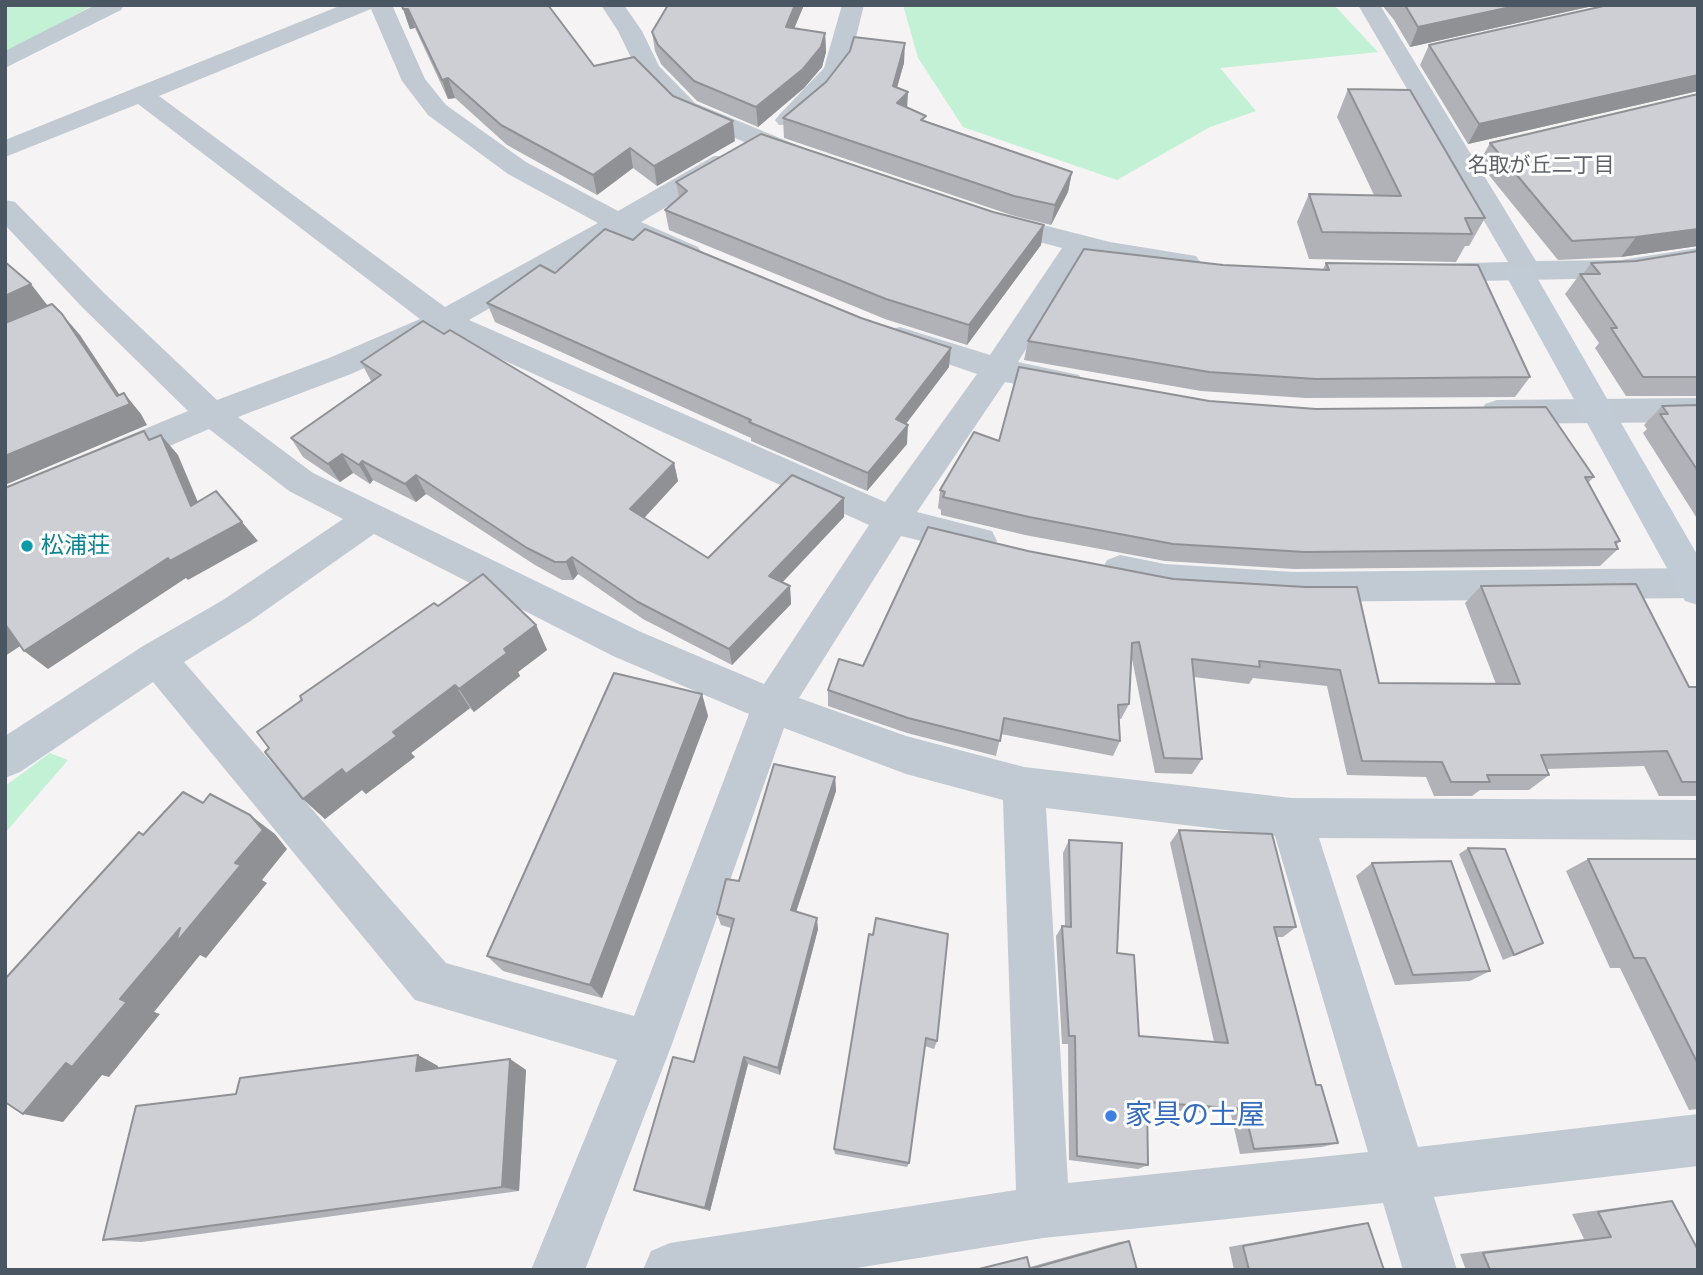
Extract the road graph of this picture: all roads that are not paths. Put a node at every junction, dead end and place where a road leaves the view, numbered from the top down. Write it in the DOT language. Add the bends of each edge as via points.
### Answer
graph roads {
  1 [pos="113,5"];
  2 [pos="363,5"];
  3 [pos="380,5"];
  4 [pos="612,5"];
  5 [pos="853,5"];
  6 [pos="1369,5"];
  7 [pos="1427,53"];
  8 [pos="1401,59"];
  9 [pos="5,61"];
  10 [pos="142,95"];
  11 [pos="761,141"];
  12 [pos="5,149"];
  13 [pos="1484,151"];
  14 [pos="1457,158"];
  15 [pos="823,164"];
  16 [pos="963,211"];
  17 [pos="8,214"];
  18 [pos="618,222"];
  19 [pos="1079,243"];
  20 [pos="1698,257"];
  21 [pos="711,263"];
  22 [pos="1219,266"];
  23 [pos="1399,273"];
  24 [pos="1524,273"];
  25 [pos="443,321"];
  26 [pos="873,328"];
  27 [pos="997,369"];
  28 [pos="1097,389"];
  29 [pos="1698,410"];
  30 [pos="1474,412"];
  31 [pos="1598,412"];
  32 [pos="212,414"];
  33 [pos="89,466"];
  34 [pos="372,517"];
  35 [pos="892,520"];
  36 [pos="1011,549"];
  37 [pos="1088,564"];
  38 [pos="1696,586"];
  39 [pos="157,658"];
  40 [pos="772,706"];
  41 [pos="5,760"];
  42 [pos="1024,786"];
  43 [pos="1291,818"];
  44 [pos="1698,820"];
  45 [pos="648,1044"];
  46 [pos="1698,1140"];
  47 [pos="1401,1175"];
  48 [pos="1044,1212"];
  49 [pos="558,1270"];
  50 [pos="670,1270"];
  51 [pos="1430,1270"];
  1 -- 9 [label="street"];
  2 -- 10 [label="street"];
  3 -- 18 [label="street" via="414,81 437,110 517,168"];
  4 -- 11 [label="street" via="637,23 648,69 686,108"];
  5 -- 11 [label="street" via="836,69 816,95"];
  6 -- 8 [label="street"];
  7 -- 8 [label="street"];
  8 -- 14 [label="street"];
  10 -- 12 [label="street"];
  10 -- 25 [label="street"];
  11 -- 15 [label="street"];
  11 -- 18 [label="street"];
  13 -- 14 [label="street"];
  14 -- 24 [label="street"];
  16 -- 19 [label="street"];
  17 -- 32 [label="street" via="80,306"];
  18 -- 21 [label="street"];
  18 -- 25 [label="street"];
  19 -- 22 [label="street"];
  19 -- 27 [label="street"];
  20 -- 24 [label="street" via="1621,270"];
  23 -- 24 [label="street"];
  24 -- 31 [label="street"];
  25 -- 32 [label="street"];
  25 -- 35 [label="street"];
  26 -- 27 [label="street"];
  27 -- 28 [label="street"];
  27 -- 35 [label="street"];
  29 -- 31 [label="street"];
  30 -- 31 [label="street"];
  31 -- 38 [label="street"];
  32 -- 33 [label="street"];
  32 -- 34 [label="street" via="300,482"];
  34 -- 39 [label="street" via="236,611"];
  34 -- 40 [label="street" via="627,645"];
  35 -- 36 [label="street"];
  35 -- 40 [label="street"];
  37 -- 38 [label="street" via="1165,579 1294,586"];
  39 -- 41 [label="street"];
  39 -- 45 [label="street" via="432,983"];
  40 -- 42 [label="street" via="906,755"];
  40 -- 45 [label="street"];
  42 -- 43 [label="street"];
  42 -- 48 [label="street"];
  43 -- 44 [label="street"];
  43 -- 47 [label="street"];
  45 -- 49 [label="street"];
  46 -- 47 [label="street"];
  47 -- 48 [label="street"];
  47 -- 51 [label="street"];
  48 -- 50 [label="street"];
}
